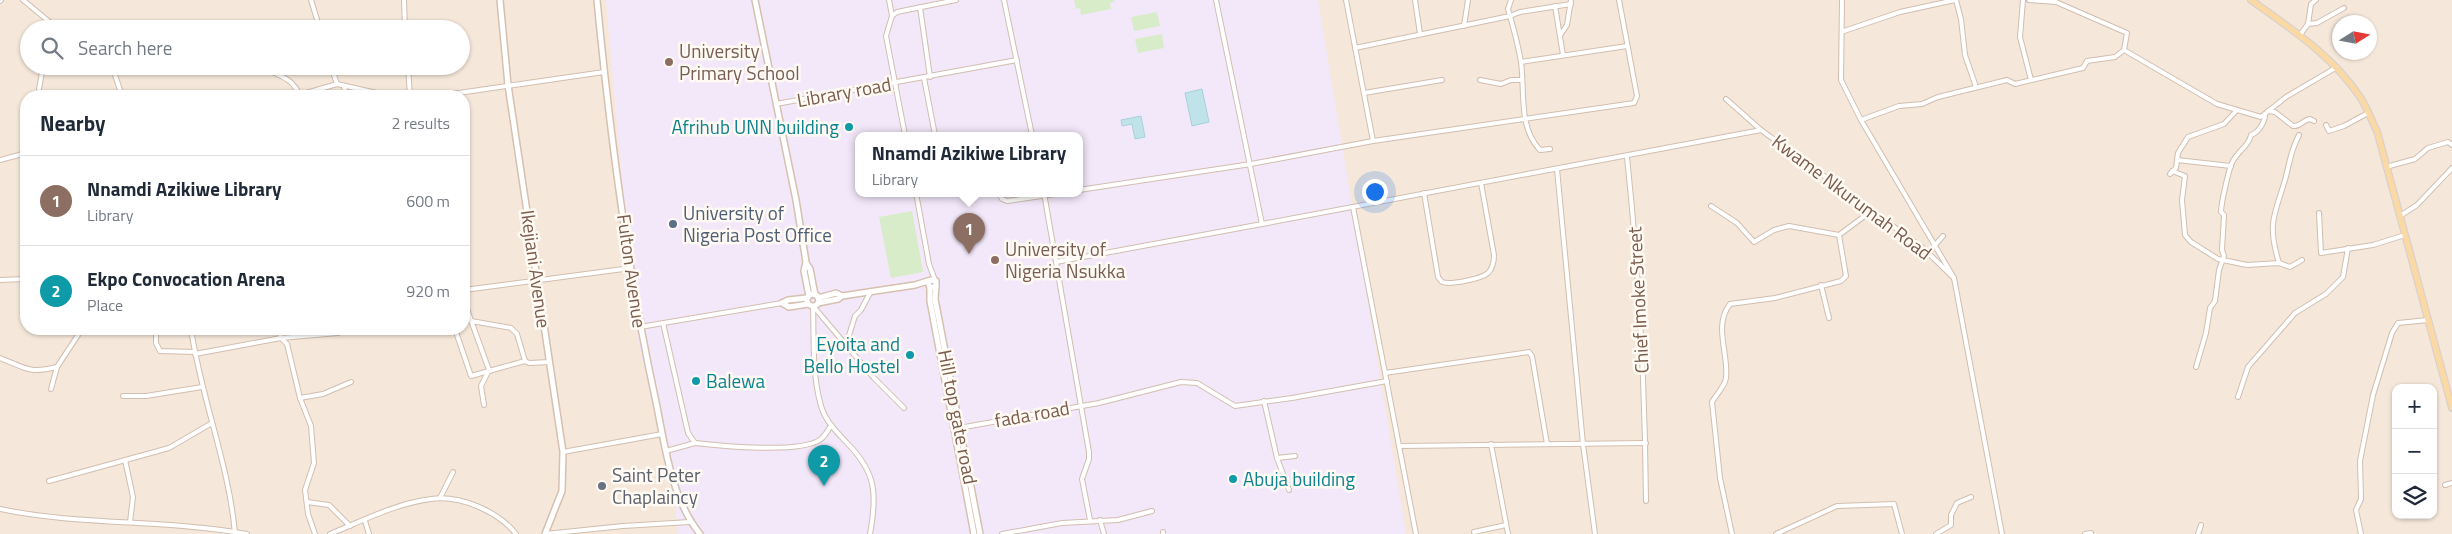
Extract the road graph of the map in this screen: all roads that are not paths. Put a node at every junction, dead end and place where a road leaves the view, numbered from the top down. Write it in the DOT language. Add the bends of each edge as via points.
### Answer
graph roads {
  1 [pos="24,0"];
  2 [pos="311,0"];
  3 [pos="404,0"];
  4 [pos="500,0"];
  5 [pos="597,0"];
  6 [pos="755,0"];
  7 [pos="889,0"];
  8 [pos="956,0"];
  9 [pos="1004,0"];
  10 [pos="1216,0"];
  11 [pos="1346,0"];
  12 [pos="1415,0"];
  13 [pos="1468,0"];
  14 [pos="1511,0"];
  15 [pos="1619,0"];
  16 [pos="1842,0"];
  17 [pos="1955,0"];
  18 [pos="2023,0"];
  19 [pos="2029,0"];
  20 [pos="2251,0"];
  21 [pos="2316,0"];
  22 [pos="1571,2"];
  23 [pos="1555,6"];
  24 [pos="920,8"];
  25 [pos="2344,8"];
  26 [pos="892,16"];
  27 [pos="1510,16"];
  28 [pos="48,20"];
  29 [pos="317,20"];
  30 [pos="405,20"];
  31 [pos="2308,24"];
  32 [pos="1464,26"];
  33 [pos="1844,31"];
  34 [pos="1420,34"];
  35 [pos="1561,34"];
  36 [pos="2300,35"];
  37 [pos="1627,46"];
  38 [pos="1355,48"];
  39 [pos="2124,50"];
  40 [pos="1563,55"];
  41 [pos="1017,60"];
  42 [pos="1521,62"];
  43 [pos="2337,67"];
  44 [pos="604,72"];
  45 [pos="41,75"];
  46 [pos="115,75"];
  47 [pos="282,75"];
  48 [pos="334,75"];
  49 [pos="409,75"];
  50 [pos="930,77"];
  51 [pos="924,78"];
  52 [pos="1442,80"];
  53 [pos="1480,80"];
  54 [pos="1522,80"];
  55 [pos="2031,80"];
  56 [pos="896,82"];
  57 [pos="337,84"];
  58 [pos="344,86"];
  59 [pos="508,86"];
  60 [pos="1976,87"];
  61 [pos="39,89"];
  62 [pos="120,90"];
  63 [pos="298,90"];
  64 [pos="318,90"];
  65 [pos="345,90"];
  66 [pos="362,90"];
  67 [pos="410,90"];
  68 [pos="470,91"];
  69 [pos="1364,93"];
  70 [pos="1726,99"];
  71 [pos="776,104"];
  72 [pos="2237,110"];
  73 [pos="2266,113"];
  74 [pos="2368,113"];
  75 [pos="1525,118"];
  76 [pos="1861,120"];
  77 [pos="2314,122"];
  78 [pos="2326,126"];
  79 [pos="1761,130"];
  80 [pos="904,132"];
  81 [pos="933,132"];
  82 [pos="1031,132"];
  83 [pos="2299,135"];
  84 [pos="1373,141"];
  85 [pos="2452,145"];
  86 [pos="1550,149"];
  87 [pos="20,155"];
  88 [pos="1627,157"];
  89 [pos="0,160"];
  90 [pos="2178,160"];
  91 [pos="1251,164"];
  92 [pos="2231,166"];
  93 [pos="2386,167"];
  94 [pos="2452,168"];
  95 [pos="1557,170"];
  96 [pos="1481,183"];
  97 [pos="1083,189"];
  98 [pos="1424,193"];
  99 [pos="917,197"];
  100 [pos="1001,197"];
  101 [pos="1028,197"];
  102 [pos="1045,197"];
  103 [pos="1712,206"];
  104 [pos="1354,207"];
  105 [pos="1870,212"];
  106 [pos="2318,213"];
  107 [pos="2400,216"];
  108 [pos="1262,224"];
  109 [pos="1839,235"];
  110 [pos="2396,235"];
  111 [pos="2405,235"];
  112 [pos="1943,236"];
  113 [pos="1935,247"];
  114 [pos="2348,248"];
  115 [pos="1928,253"];
  116 [pos="2222,260"];
  117 [pos="2302,260"];
  118 [pos="1056,262"];
  119 [pos="2280,263"];
  120 [pos="631,268"];
  121 [pos="1954,278"];
  122 [pos="20,279"];
  123 [pos="0,280"];
  124 [pos="538,281"];
  125 [pos="931,284"];
  126 [pos="1821,285"];
  127 [pos="470,289"];
  128 [pos="871,291"];
  129 [pos="813,300"];
  130 [pos="782,303"];
  131 [pos="470,318"];
  132 [pos="1829,318"];
  133 [pos="2428,320"];
  134 [pos="471,321"];
  135 [pos="663,323"];
  136 [pos="640,327"];
  137 [pos="78,335"];
  138 [pos="156,335"];
  139 [pos="192,335"];
  140 [pos="280,335"];
  141 [pos="315,335"];
  142 [pos="457,335"];
  143 [pos="281,338"];
  144 [pos="846,345"];
  145 [pos="195,353"];
  146 [pos="0,358"];
  147 [pos="525,361"];
  148 [pos="550,362"];
  149 [pos="57,367"];
  150 [pos="2196,367"];
  151 [pos="489,370"];
  152 [pos="1385,373"];
  153 [pos="1387,381"];
  154 [pos="351,382"];
  155 [pos="202,387"];
  156 [pos="51,389"];
  157 [pos="2450,390"];
  158 [pos="123,396"];
  159 [pos="2238,397"];
  160 [pos="300,398"];
  161 [pos="1264,401"];
  162 [pos="1081,405"];
  163 [pos="484,406"];
  164 [pos="904,408"];
  165 [pos="2452,408"];
  166 [pos="212,423"];
  167 [pos="830,427"];
  168 [pos="957,429"];
  169 [pos="662,434"];
  170 [pos="695,443"];
  171 [pos="1646,443"];
  172 [pos="1491,444"];
  173 [pos="1547,444"];
  174 [pos="1583,444"];
  175 [pos="1399,446"];
  176 [pos="666,451"];
  177 [pos="563,452"];
  178 [pos="1295,456"];
  179 [pos="1277,458"];
  180 [pos="125,460"];
  181 [pos="453,472"];
  182 [pos="49,481"];
  183 [pos="2452,483"];
  184 [pos="2445,485"];
  185 [pos="1289,490"];
  186 [pos="440,498"];
  187 [pos="1971,498"];
  188 [pos="1646,501"];
  189 [pos="307,502"];
  190 [pos="0,509"];
  191 [pos="1152,511"];
  192 [pos="1090,520"];
  193 [pos="1100,520"];
  194 [pos="365,521"];
  195 [pos="130,522"];
  196 [pos="690,522"];
  197 [pos="1506,524"];
  198 [pos="2201,525"];
  199 [pos="350,526"];
  200 [pos="1474,532"];
  201 [pos="235,533"];
  202 [pos="2091,533"];
  203 [pos="247,534"];
  204 [pos="315,534"];
  205 [pos="330,534"];
  206 [pos="369,534"];
  207 [pos="516,534"];
  208 [pos="545,534"];
  209 [pos="700,534"];
  210 [pos="870,534"];
  211 [pos="974,534"];
  212 [pos="980,534"];
  213 [pos="1002,534"];
  214 [pos="1104,534"];
  215 [pos="1416,534"];
  216 [pos="1508,534"];
  217 [pos="1595,534"];
  218 [pos="1732,534"];
  219 [pos="1776,534"];
  220 [pos="1902,534"];
  221 [pos="1936,534"];
  222 [pos="2002,534"];
  223 [pos="2085,534"];
  224 [pos="2198,534"];
  225 [pos="2361,534"];
  1 -- 28 [label="street"];
  2 -- 29 [label="street"];
  3 -- 30 [label="street"];
  4 -- 59 [label="street, Ikejiani Avenue"];
  5 -- 44 [label="street, Fulton Avenue"];
  6 -- 71 [label="street, Library road"];
  7 -- 26 [label="street"];
  8 -- 24 [label="street"];
  9 -- 41 [label="street"];
  10 -- 91 [label="street"];
  11 -- 38 [label="street"];
  12 -- 34 [label="street"];
  13 -- 32 [label="street"];
  14 -- 27 [label="street"];
  15 -- 37 [label="street"];
  16 -- 33 [label="street"];
  17 -- 33 [label="street" via="1900,12"];
  17 -- 60 [label="street" via="1961,19 1965,55"];
  18 -- 55 [label="street" via="2020,38"];
  19 -- 39 [label="street" via="2056,2 2128,33"];
  20 -- 36 [label="main road"];
  21 -- 31 [label="street" via="2311,4"];
  22 -- 23 [label="street"];
  22 -- 35 [label="street" via="1567,25"];
  23 -- 27 [label="street"];
  23 -- 35 [label="street"];
  24 -- 26 [label="street"];
  24 -- 50 [label="street"];
  25 -- 31 [label="street" via="2317,23"];
  26 -- 56 [label="street" via="886,36"];
  27 -- 32 [label="street"];
  27 -- 42 [label="street"];
  31 -- 36 [label="street"];
  32 -- 34 [label="street"];
  33 -- 76 [label="street" via="1841,80"];
  34 -- 38 [label="street"];
  35 -- 40 [label="street"];
  36 -- 43 [label="main road"];
  37 -- 40 [label="street"];
  37 -- 75 [label="street" via="1637,96 1634,103"];
  38 -- 69 [label="street"];
  39 -- 55 [label="street" via="2115,57 2087,61 2083,68"];
  39 -- 72 [label="street" via="2217,104"];
  40 -- 42 [label="street"];
  41 -- 50 [label="street, Library road"];
  41 -- 82 [label="street"];
  42 -- 54 [label="street"];
  43 -- 73 [label="street" via="2286,97"];
  43 -- 74 [label="main road"];
  44 -- 59 [label="street"];
  44 -- 120 [label="street, Fulton Avenue"];
  45 -- 61 [label="street"];
  46 -- 62 [label="street"];
  47 -- 63 [label="street"];
  48 -- 57 [label="street"];
  49 -- 67 [label="street"];
  50 -- 51 [label="street, Library road"];
  51 -- 56 [label="street, Library road"];
  51 -- 81 [label="street"];
  52 -- 69 [label="street"];
  53 -- 54 [label="street" via="1501,84"];
  54 -- 75 [label="street"];
  55 -- 60 [label="street" via="2015,84 2007,80"];
  56 -- 71 [label="street, Library road"];
  56 -- 80 [label="street"];
  57 -- 58 [label="street"];
  57 -- 64 [label="street"];
  58 -- 65 [label="street"];
  58 -- 66 [label="street"];
  59 -- 68 [label="street"];
  59 -- 124 [label="street, Ikejiani Avenue"];
  60 -- 76 [label="street" via="1922,104 1899,106"];
  69 -- 84 [label="street"];
  70 -- 79 [label="street"];
  71 -- 129 [label="street" via="796,200 806,262 804,270"];
  72 -- 73 [label="street" via="2261,117"];
  72 -- 90 [label="street" via="2224,124 2188,137 2178,153"];
  73 -- 77 [label="street" via="2274,112 2293,126 2310,119"];
  73 -- 92 [label="street" via="2262,124"];
  74 -- 78 [label="street" via="2330,131"];
  74 -- 93 [label="main road" via="2377,131"];
  75 -- 84 [label="street"];
  75 -- 86 [label="street" via="1534,144 1540,150"];
  76 -- 113 [label="street"];
  79 -- 88 [label="street, Kwame Nkurumah Road"];
  79 -- 105 [label="street, Kwame Nkurumah Road"];
  83 -- 119 [label="street" via="2290,151 2272,224 2272,240"];
  84 -- 91 [label="street"];
  85 -- 93 [label="street" via="2448,142 2428,148 2415,159"];
  87 -- 89 [label="street"];
  88 -- 95 [label="street, Kwame Nkurumah Road"];
  88 -- 171 [label="street, Chief Imoke Street" via="1634,224"];
  90 -- 92 [label="street"];
  90 -- 116 [label="street" via="2171,172 2185,176 2182,200 2185,235 2198,248"];
  91 -- 97 [label="street"];
  91 -- 108 [label="street"];
  92 -- 116 [label="street" via="2221,203 2224,215"];
  93 -- 107 [label="main road"];
  94 -- 107 [label="street" via="2417,205"];
  95 -- 96 [label="street, Kwame Nkurumah Road"];
  95 -- 174 [label="street"];
  96 -- 98 [label="street, Kwame Nkurumah Road"];
  96 -- 98 [label="street" via="1494,255 1492,269 1484,276 1450,284 1438,277"];
  98 -- 104 [label="street, Kwame Nkurumah Road"];
  99 -- 125 [label="street"];
  100 -- 101 [label="street" via="1007,201"];
  102 -- 118 [label="street"];
  103 -- 109 [label="street" via="1737,223 1754,242 1774,230 1789,226"];
  104 -- 108 [label="street, Kwame Nkurumah Road"];
  104 -- 152 [label="street"];
  105 -- 109 [label="street"];
  105 -- 115 [label="street, Kwame Nkurumah Road"];
  106 -- 114 [label="street" via="2320,253"];
  107 -- 111 [label="main road"];
  108 -- 118 [label="street, Kwame Nkurumah Road"];
  109 -- 126 [label="street" via="1846,276 1841,281"];
  110 -- 111 [label="street" via="2404,232"];
  111 -- 114 [label="street" via="2373,245"];
  111 -- 133 [label="main road"];
  112 -- 113 [label="street"];
  113 -- 115 [label="street"];
  113 -- 121 [label="street"];
  114 -- 159 [label="street" via="2343,278 2326,294 2295,313 2248,367"];
  115 -- 121 [label="street, Kwame Nkurumah Road"];
  116 -- 119 [label="street" via="2247,265"];
  116 -- 150 [label="street" via="2215,301"];
  117 -- 119 [label="street" via="2290,267"];
  118 -- 162 [label="street"];
  120 -- 124 [label="street"];
  120 -- 136 [label="street, Fulton Avenue"];
  121 -- 222 [label="street"];
  122 -- 123 [label="street"];
  124 -- 127 [label="street"];
  124 -- 148 [label="street, Ikejiani Avenue"];
  125 -- 128 [label="street"];
  125 -- 168 [label="street, Hill top gate road"];
  125 -- 168 [label="street" via="930,301"];
  126 -- 132 [label="street"];
  126 -- 218 [label="street" via="1775,298 1730,304 1724,311 1726,381 1712,402 1720,478"];
  128 -- 129 [label="street" via="838,299"];
  128 -- 144 [label="street" via="855,316"];
  129 -- 130 [label="street" via="789,307"];
  129 -- 144 [label="street"];
  129 -- 167 [label="street" via="820,402"];
  130 -- 135 [label="street"];
  131 -- 134 [label="street"];
  133 -- 157 [label="main road"];
  133 -- 225 [label="street" via="2398,323 2382,362 2372,395 2359,471 2361,499 2356,510"];
  134 -- 147 [label="street" via="511,328 517,334"];
  134 -- 151 [label="street"];
  135 -- 136 [label="street"];
  135 -- 170 [label="street" via="688,433"];
  136 -- 169 [label="street, Fulton Avenue"];
  137 -- 149 [label="street"];
  138 -- 145 [label="street" via="160,351"];
  139 -- 145 [label="street"];
  140 -- 143 [label="street"];
  141 -- 143 [label="street"];
  142 -- 151 [label="street" via="471,376"];
  143 -- 145 [label="street"];
  143 -- 160 [label="street" via="287,344"];
  144 -- 164 [label="street"];
  145 -- 155 [label="street"];
  146 -- 149 [label="street" via="28,370"];
  147 -- 148 [label="street"];
  147 -- 151 [label="street"];
  148 -- 177 [label="street, Ikejiani Avenue"];
  149 -- 156 [label="street"];
  151 -- 163 [label="street" via="481,384"];
  152 -- 153 [label="street"];
  152 -- 173 [label="street" via="1529,352"];
  153 -- 161 [label="street, fada road"];
  153 -- 175 [label="street"];
  154 -- 160 [label="street" via="323,394"];
  155 -- 158 [label="street" via="146,396"];
  155 -- 166 [label="street"];
  157 -- 165 [label="main road"];
  160 -- 189 [label="street" via="311,426 314,463 306,490"];
  161 -- 162 [label="street, fada road" via="1235,406 1197,383 1182,382"];
  161 -- 179 [label="street"];
  162 -- 168 [label="street, fada road"];
  162 -- 192 [label="street" via="1089,452 1082,479"];
  166 -- 180 [label="street" via="169,448"];
  166 -- 201 [label="street" via="231,496"];
  167 -- 170 [label="street" via="817,441 792,446 766,449"];
  167 -- 210 [label="street" via="861,458 872,478 875,502"];
  168 -- 211 [label="street"];
  168 -- 212 [label="street, Hill top gate road"];
  169 -- 176 [label="street, Fulton Avenue"];
  169 -- 177 [label="street"];
  170 -- 176 [label="street"];
  171 -- 174 [label="street"];
  171 -- 188 [label="street, Chief Imoke Street"];
  172 -- 173 [label="street"];
  172 -- 175 [label="street"];
  172 -- 197 [label="street"];
  173 -- 174 [label="street"];
  174 -- 217 [label="street"];
  175 -- 215 [label="street"];
  176 -- 196 [label="street, Fulton Avenue"];
  177 -- 208 [label="street, Ikejiani Avenue" via="562,491"];
  178 -- 179 [label="street"];
  179 -- 185 [label="street"];
  180 -- 182 [label="street"];
  180 -- 195 [label="street" via="133,497"];
  181 -- 186 [label="street"];
  183 -- 184 [label="street"];
  186 -- 194 [label="street" via="399,507"];
  186 -- 207 [label="street" via="482,508 503,520"];
  187 -- 221 [label="street" via="1957,503 1951,515 1951,525"];
  189 -- 199 [label="street" via="329,505"];
  189 -- 204 [label="street"];
  190 -- 195 [label="street" via="46,518"];
  191 -- 193 [label="street" via="1118,520"];
  192 -- 193 [label="street"];
  192 -- 213 [label="street"];
  193 -- 214 [label="street"];
  194 -- 199 [label="street"];
  194 -- 206 [label="street"];
  195 -- 201 [label="street"];
  196 -- 208 [label="street"];
  196 -- 209 [label="street, Fulton Avenue"];
  197 -- 200 [label="street"];
  197 -- 216 [label="street"];
  198 -- 224 [label="street"];
  199 -- 205 [label="street"];
  201 -- 203 [label="street"];
  202 -- 223 [label="street"];
  219 -- 220 [label="street" via="1837,506 1894,504"];
}
